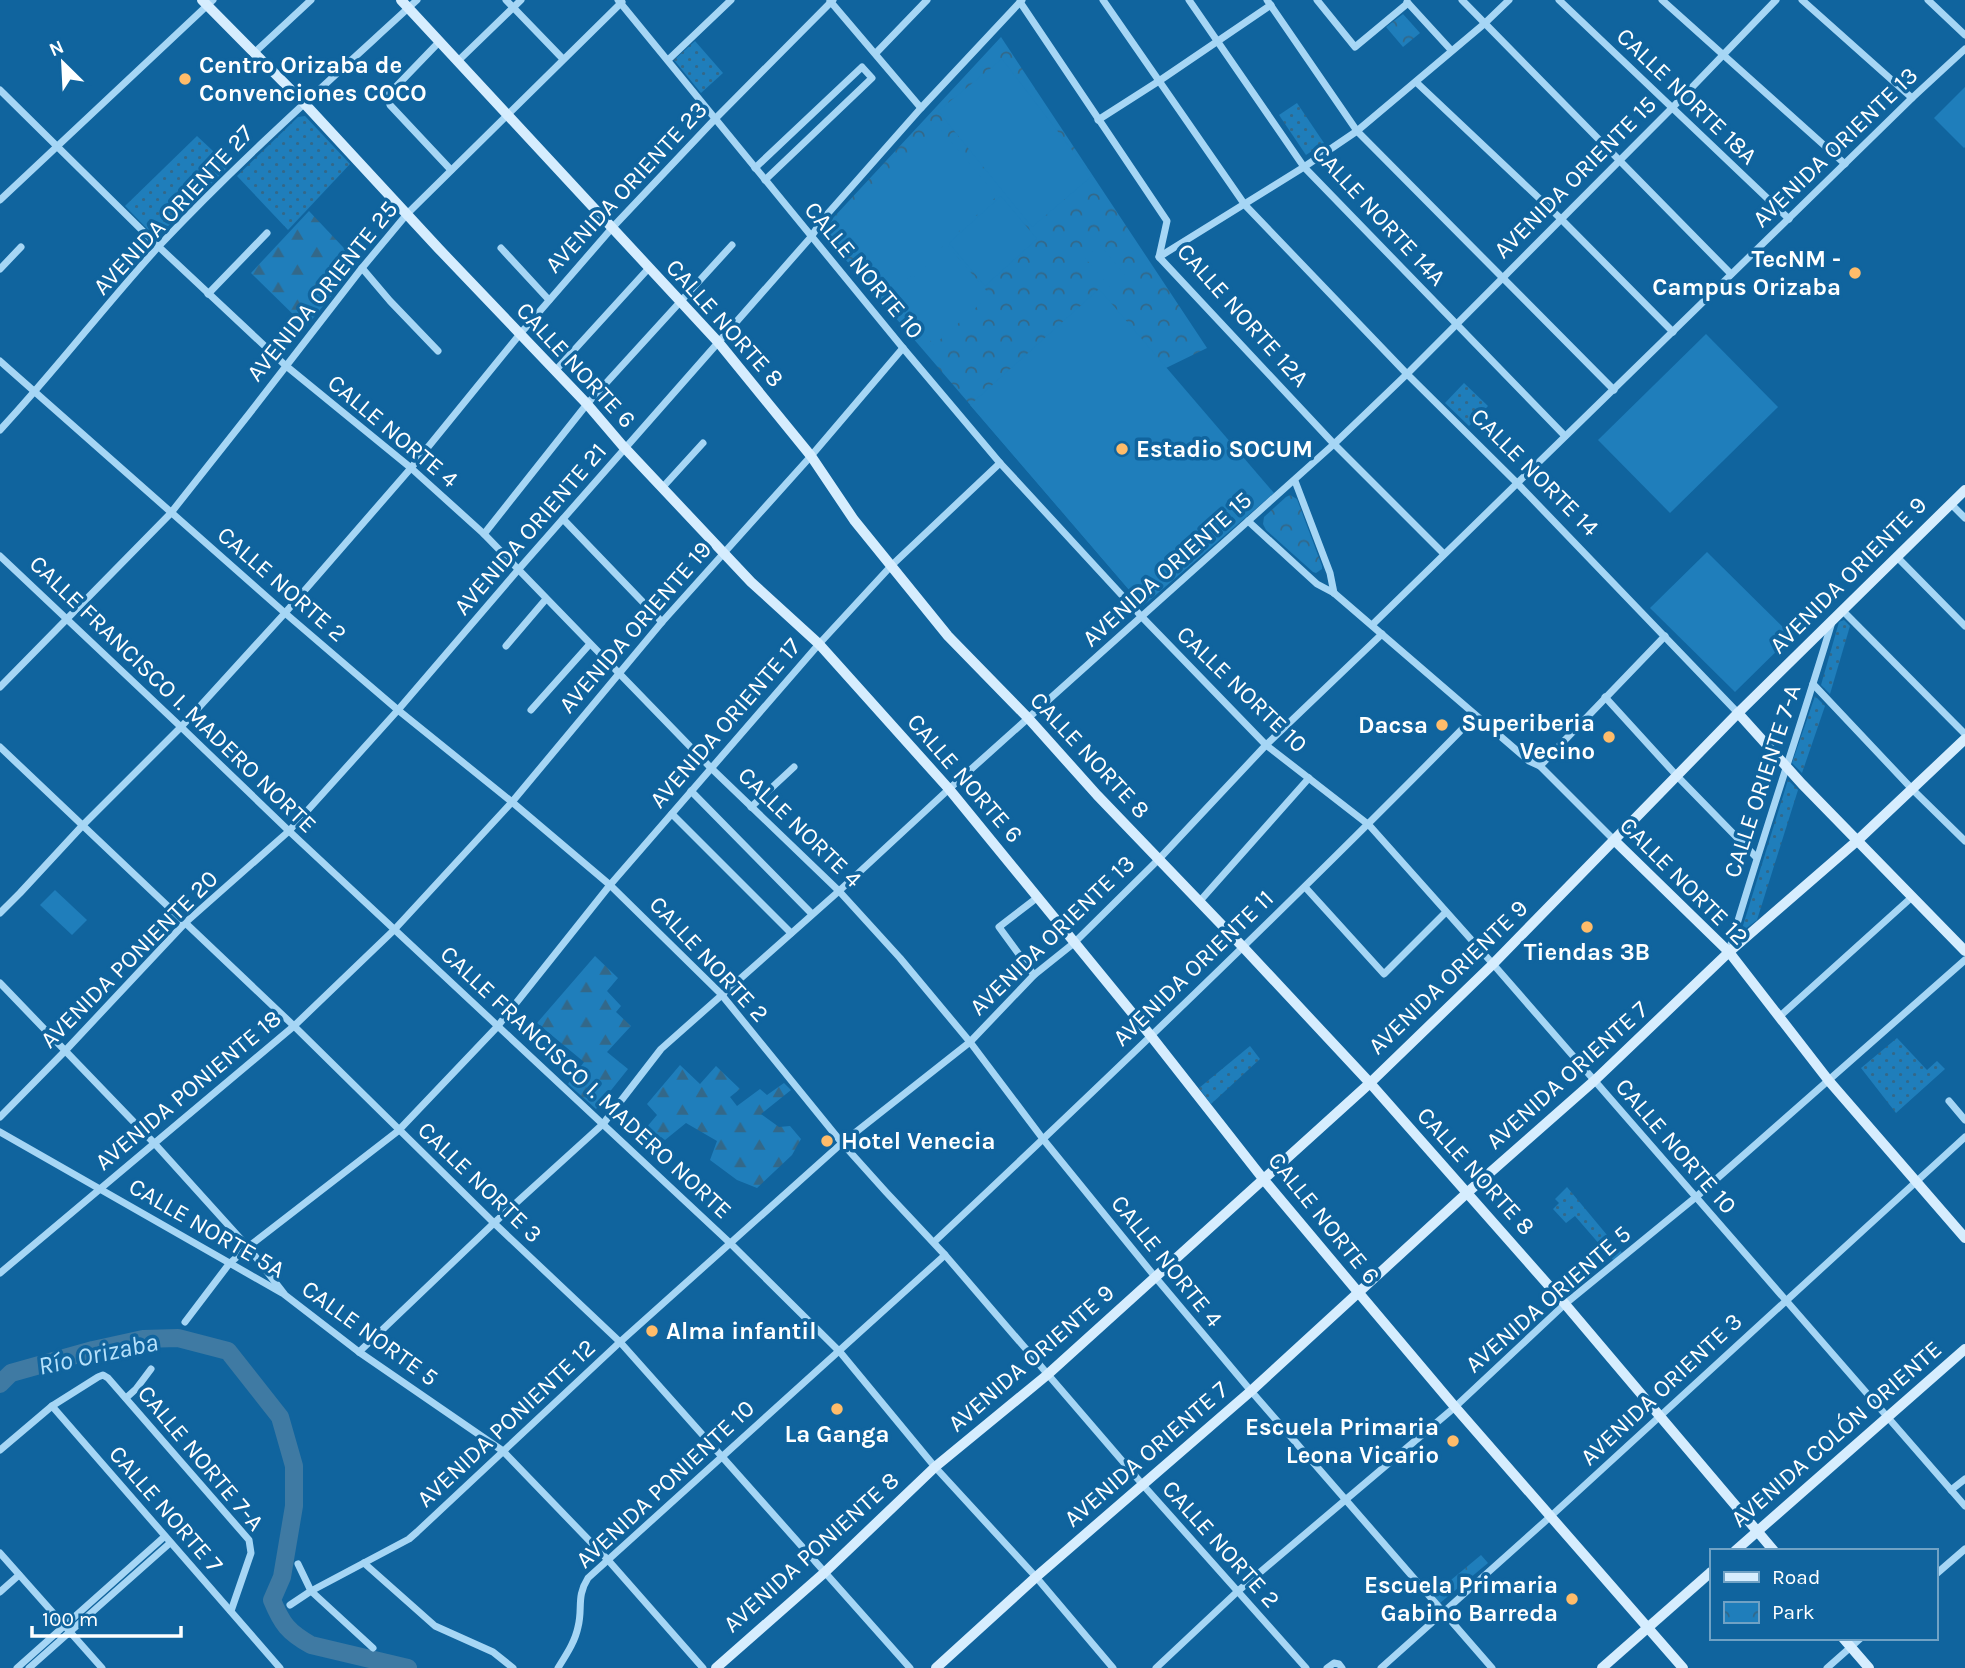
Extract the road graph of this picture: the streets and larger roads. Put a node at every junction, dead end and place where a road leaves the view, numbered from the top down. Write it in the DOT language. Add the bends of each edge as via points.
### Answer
graph roads {
  1 [pos="310,0"];
  2 [pos="506,0"];
  3 [pos="521,0"];
  4 [pos="731,0"];
  5 [pos="927,0"];
  6 [pos="1103,0"];
  7 [pos="1189,0"];
  8 [pos="1318,0"];
  9 [pos="1462,0"];
  10 [pos="1509,0"];
  11 [pos="1559,0"];
  12 [pos="1662,0"];
  13 [pos="1776,0"];
  14 [pos="1802,0"];
  15 [pos="1928,0"];
  16 [pos="621,1"];
  17 [pos="832,1"];
  18 [pos="1021,1"];
  19 [pos="1406,1"];
  20 [pos="207,2"];
  21 [pos="409,3"];
  22 [pos="1269,3"];
  23 [pos="513,8"];
  24 [pos="1484,24"];
  25 [pos="1965,35"];
  26 [pos="440,41"];
  27 [pos="1217,42"];
  28 [pos="1965,49"];
  29 [pos="1451,50"];
  30 [pos="876,53"];
  31 [pos="254,54"];
  32 [pos="1723,54"];
  33 [pos="563,60"];
  34 [pos="668,60"];
  35 [pos="458,61"];
  36 [pos="1158,81"];
  37 [pos="1416,82"];
  38 [pos="0,90"];
  39 [pos="1912,98"];
  40 [pos="304,103"];
  41 [pos="921,108"];
  42 [pos="1672,108"];
  43 [pos="815,111"];
  44 [pos="507,114"];
  45 [pos="715,118"];
  46 [pos="1098,120"];
  47 [pos="826,122"];
  48 [pos="1357,131"];
  49 [pos="57,147"];
  50 [pos="1619,160"];
  51 [pos="1845,164"];
  52 [pos="1304,167"];
  53 [pos="755,168"];
  54 [pos="451,170"];
  55 [pos="765,180"];
  56 [pos="0,200"];
  57 [pos="1245,205"];
  58 [pos="407,214"];
  59 [pos="1560,218"];
  60 [pos="1788,219"];
  61 [pos="612,228"];
  62 [pos="267,233"];
  63 [pos="811,237"];
  64 [pos="732,245"];
  65 [pos="21,247"];
  66 [pos="159,247"];
  67 [pos="501,248"];
  68 [pos="1159,257"];
  69 [pos="362,268"];
  70 [pos="0,269"];
  71 [pos="648,269"];
  72 [pos="1731,274"];
  73 [pos="1502,276"];
  74 [pos="208,294"];
  75 [pos="549,300"];
  76 [pos="679,302"];
  77 [pos="1455,325"];
  78 [pos="1673,332"];
  79 [pos="520,334"];
  80 [pos="719,343"];
  81 [pos="903,348"];
  82 [pos="438,351"];
  83 [pos="0,361"];
  84 [pos="285,365"];
  85 [pos="555,370"];
  86 [pos="1407,374"];
  87 [pos="1614,390"];
  88 [pos="34,393"];
  89 [pos="587,404"];
  90 [pos="0,430"];
  91 [pos="1564,436"];
  92 [pos="702,443"];
  93 [pos="1334,444"];
  94 [pos="626,449"];
  95 [pos="811,456"];
  96 [pos="1000,463"];
  97 [pos="411,468"];
  98 [pos="1295,481"];
  99 [pos="1517,483"];
  100 [pos="662,488"];
  101 [pos="1965,490"];
  102 [pos="1951,504"];
  103 [pos="170,514"];
  104 [pos="1965,518"];
  105 [pos="564,519"];
  106 [pos="1248,521"];
  107 [pos="484,534"];
  108 [pos="724,553"];
  109 [pos="1444,554"];
  110 [pos="0,556"];
  111 [pos="1897,557"];
  112 [pos="891,566"];
  113 [pos="518,570"];
  114 [pos="1331,573"];
  115 [pos="1317,584"];
  116 [pos="1334,593"];
  117 [pos="546,599"];
  118 [pos="1843,611"];
  119 [pos="285,613"];
  120 [pos="1141,617"];
  121 [pos="66,618"];
  122 [pos="1833,621"];
  123 [pos="662,622"];
  124 [pos="1372,625"];
  125 [pos="1965,626"];
  126 [pos="1382,634"];
  127 [pos="1665,636"];
  128 [pos="819,644"];
  129 [pos="589,645"];
  130 [pos="506,646"];
  131 [pos="620,673"];
  132 [pos="1813,684"];
  133 [pos="0,687"];
  134 [pos="1605,696"];
  135 [pos="398,710"];
  136 [pos="531,710"];
  137 [pos="1738,713"];
  138 [pos="1475,716"];
  139 [pos="1029,719"];
  140 [pos="181,727"];
  141 [pos="1965,734"];
  142 [pos="1965,739"];
  143 [pos="1266,745"];
  144 [pos="0,747"];
  145 [pos="1539,766"];
  146 [pos="710,767"];
  147 [pos="794,767"];
  148 [pos="1787,767"];
  149 [pos="1677,776"];
  150 [pos="1309,778"];
  151 [pos="949,789"];
  152 [pos="1913,790"];
  153 [pos="691,791"];
  154 [pos="512,802"];
  155 [pos="751,807"];
  156 [pos="671,814"];
  157 [pos="83,825"];
  158 [pos="1368,825"];
  159 [pos="289,831"];
  160 [pos="1615,841"];
  161 [pos="1858,841"];
  162 [pos="1965,841"];
  163 [pos="1756,858"];
  164 [pos="1159,859"];
  165 [pos="610,885"];
  166 [pos="1305,887"];
  167 [pos="839,891"];
  168 [pos="1912,897"];
  169 [pos="1038,898"];
  170 [pos="1199,902"];
  171 [pos="0,913"];
  172 [pos="1446,913"];
  173 [pos="812,914"];
  174 [pos="185,923"];
  175 [pos="394,930"];
  176 [pos="791,933"];
  177 [pos="1074,943"];
  178 [pos="1243,947"];
  179 [pos="1965,951"];
  180 [pos="1729,952"];
  181 [pos="1965,960"];
  182 [pos="1493,964"];
  183 [pos="1034,975"];
  184 [pos="0,983"];
  185 [pos="721,994"];
  186 [pos="1779,1017"];
  187 [pos="294,1026"];
  188 [pos="497,1027"];
  189 [pos="1151,1036"];
  190 [pos="970,1042"];
  191 [pos="65,1051"];
  192 [pos="1829,1081"];
  193 [pos="1594,1082"];
  194 [pos="1370,1083"];
  195 [pos="1949,1101"];
  196 [pos="0,1117"];
  197 [pos="1965,1121"];
  198 [pos="603,1125"];
  199 [pos="398,1131"];
  200 [pos="0,1132"];
  201 [pos="1965,1136"];
  202 [pos="1044,1139"];
  203 [pos="842,1143"];
  204 [pos="155,1144"];
  205 [pos="1264,1180"];
  206 [pos="1916,1180"];
  207 [pos="100,1188"];
  208 [pos="1468,1192"];
  209 [pos="1696,1197"];
  210 [pos="494,1223"];
  211 [pos="1965,1238"];
  212 [pos="934,1242"];
  213 [pos="730,1243"];
  214 [pos="248,1247"];
  215 [pos="945,1255"];
  216 [pos="229,1264"];
  217 [pos="0,1273"];
  218 [pos="1156,1278"];
  219 [pos="1357,1293"];
  220 [pos="285,1295"];
  221 [pos="1786,1301"];
  222 [pos="1565,1304"];
  223 [pos="185,1322"];
  224 [pos="620,1342"];
  225 [pos="1965,1349"];
  226 [pos="359,1352"];
  227 [pos="840,1352"];
  228 [pos="151,1369"];
  229 [pos="1047,1375"];
  230 [pos="1251,1391"];
  231 [pos="126,1398"];
  232 [pos="52,1406"];
  233 [pos="1455,1407"];
  234 [pos="1660,1416"];
  235 [pos="1888,1417"];
  236 [pos="0,1450"];
  237 [pos="503,1451"];
  238 [pos="722,1456"];
  239 [pos="935,1467"];
  240 [pos="1965,1479"];
  241 [pos="1143,1485"];
  242 [pos="1951,1490"];
  243 [pos="1346,1499"];
  244 [pos="1965,1506"];
  245 [pos="1551,1516"];
  246 [pos="1759,1531"];
  247 [pos="167,1540"];
  248 [pos="1737,1549"];
  249 [pos="1772,1549"];
  250 [pos="1965,1549"];
  251 [pos="0,1553"];
  252 [pos="608,1560"];
  253 [pos="364,1563"];
  254 [pos="298,1564"];
  255 [pos="824,1573"];
  256 [pos="1710,1573"];
  257 [pos="1937,1573"];
  258 [pos="19,1575"];
  259 [pos="1036,1577"];
  260 [pos="312,1591"];
  261 [pos="1238,1591"];
  262 [pos="0,1592"];
  263 [pos="290,1605"];
  264 [pos="231,1612"];
  265 [pos="1442,1612"];
  266 [pos="1648,1627"];
  267 [pos="67,1628"];
  268 [pos="1847,1643"];
  269 [pos="373,1648"];
  270 [pos="17,1668"];
  271 [pos="29,1668"];
  272 [pos="102,1668"];
  273 [pos="280,1668"];
  274 [pos="513,1668"];
  275 [pos="558,1668"];
  276 [pos="703,1668"];
  277 [pos="716,1668"];
  278 [pos="910,1668"];
  279 [pos="936,1668"];
  280 [pos="1113,1668"];
  281 [pos="1156,1668"];
  282 [pos="1306,1668"];
  283 [pos="1327,1668"];
  284 [pos="1342,1668"];
  285 [pos="1381,1668"];
  286 [pos="1492,1668"];
  287 [pos="1602,1668"];
  288 [pos="1683,1668"];
  289 [pos="1827,1668"];
  290 [pos="1869,1668"];
  1 -- 31 [label="street"];
  2 -- 23 [label="street"];
  3 -- 23 [label="street"];
  4 -- 34 [label="street"];
  5 -- 30 [label="street"];
  6 -- 36 [label="street, CALLE NORTE 14"];
  7 -- 27 [label="street, CALLE NORTE 14A"];
  8 -- 19 [label="street" via="1355,47"];
  9 -- 24 [label="street"];
  10 -- 24 [label="street"];
  11 -- 42 [label="street, CALLE NORTE 18A"];
  12 -- 32 [label="street"];
  13 -- 32 [label="street, AVENIDA ORIENTE 15"];
  14 -- 39 [label="street"];
  15 -- 25 [label="street"];
  16 -- 33 [label="street, AVENIDA ORIENTE 25"];
  16 -- 34 [label="street, CALLE NORTE 10"];
  17 -- 30 [label="street"];
  17 -- 45 [label="street, AVENIDA ORIENTE 23"];
  18 -- 41 [label="street, AVENIDA ORIENTE 21"];
  18 -- 46 [label="street, CALLE NORTE 12A"];
  19 -- 29 [label="street"];
  20 -- 31 [label="street, CALLE NORTE 6"];
  20 -- 49 [label="street"];
  21 -- 26 [label="street, CALLE NORTE 8"];
  21 -- 40 [label="street, AVENIDA ORIENTE 27"];
  22 -- 27 [label="street"];
  22 -- 48 [label="street"];
  23 -- 33 [label="street"];
  23 -- 35 [label="street"];
  24 -- 29 [label="street"];
  24 -- 50 [label="street"];
  26 -- 35 [label="street, CALLE NORTE 8"];
  26 -- 54 [label="street" via="387,96 390,105"];
  27 -- 36 [label="street"];
  27 -- 52 [label="street, CALLE NORTE 14A"];
  28 -- 39 [label="street, AVENIDA ORIENTE 13"];
  29 -- 37 [label="street"];
  30 -- 41 [label="street"];
  31 -- 40 [label="street, CALLE NORTE 6"];
  32 -- 42 [label="street, AVENIDA ORIENTE 15"];
  32 -- 51 [label="street"];
  33 -- 44 [label="street, AVENIDA ORIENTE 25"];
  34 -- 45 [label="street, CALLE NORTE 10"];
  35 -- 44 [label="street, CALLE NORTE 8"];
  36 -- 46 [label="street"];
  36 -- 57 [label="street, CALLE NORTE 14"];
  37 -- 48 [label="street"];
  37 -- 59 [label="street"];
  38 -- 49 [label="street, CALLE NORTE 4"];
  39 -- 51 [label="street, AVENIDA ORIENTE 13"];
  40 -- 58 [label="street, CALLE NORTE 6"];
  40 -- 66 [label="street, AVENIDA ORIENTE 27"];
  41 -- 63 [label="street, AVENIDA ORIENTE 21"];
  42 -- 50 [label="street, AVENIDA ORIENTE 15"];
  42 -- 60 [label="street, CALLE NORTE 18A"];
  43 -- 47 [label="street"];
  43 -- 47 [label="street" via="862,67 872,78"];
  43 -- 53 [label="street"];
  44 -- 54 [label="street, AVENIDA ORIENTE 25"];
  44 -- 61 [label="street, CALLE NORTE 8"];
  45 -- 53 [label="street, CALLE NORTE 10"];
  45 -- 61 [label="street, AVENIDA ORIENTE 23"];
  46 -- 68 [label="street, CALLE NORTE 12A" via="1167,221"];
  47 -- 55 [label="street"];
  48 -- 52 [label="street"];
  48 -- 73 [label="street"];
  49 -- 56 [label="street"];
  49 -- 66 [label="street, CALLE NORTE 4"];
  50 -- 59 [label="street, AVENIDA ORIENTE 15"];
  50 -- 72 [label="street"];
  51 -- 60 [label="street, AVENIDA ORIENTE 13"];
  52 -- 57 [label="street"];
  52 -- 77 [label="street, CALLE NORTE 14A"];
  53 -- 55 [label="street, CALLE NORTE 10"];
  54 -- 58 [label="street, AVENIDA ORIENTE 25"];
  55 -- 63 [label="street, CALLE NORTE 10"];
  57 -- 68 [label="street"];
  57 -- 86 [label="street, CALLE NORTE 14"];
  58 -- 69 [label="street, AVENIDA ORIENTE 25"];
  58 -- 79 [label="street, CALLE NORTE 6"];
  59 -- 73 [label="street, AVENIDA ORIENTE 15"];
  59 -- 78 [label="street"];
  60 -- 72 [label="street, AVENIDA ORIENTE 13"];
  61 -- 71 [label="street, CALLE NORTE 8"];
  61 -- 75 [label="street, AVENIDA ORIENTE 23"];
  62 -- 74 [label="street"];
  63 -- 80 [label="street, AVENIDA ORIENTE 21"];
  63 -- 81 [label="street, CALLE NORTE 10"];
  64 -- 76 [label="street"];
  65 -- 70 [label="street"];
  66 -- 74 [label="street, CALLE NORTE 4"];
  66 -- 88 [label="street, AVENIDA ORIENTE 27"];
  67 -- 75 [label="street"];
  68 -- 93 [label="street, CALLE NORTE 12A"];
  69 -- 82 [label="street"];
  69 -- 84 [label="street, AVENIDA ORIENTE 25"];
  71 -- 76 [label="street, CALLE NORTE 8"];
  71 -- 85 [label="street"];
  72 -- 78 [label="street, AVENIDA ORIENTE 13"];
  73 -- 77 [label="street, AVENIDA ORIENTE 15"];
  73 -- 87 [label="street"];
  74 -- 84 [label="street, CALLE NORTE 4"];
  75 -- 79 [label="street, AVENIDA ORIENTE 23"];
  76 -- 80 [label="street, CALLE NORTE 8"];
  76 -- 89 [label="street"];
  77 -- 86 [label="street, AVENIDA ORIENTE 15"];
  77 -- 91 [label="street, CALLE NORTE 14A"];
  78 -- 87 [label="street, AVENIDA ORIENTE 13"];
  79 -- 85 [label="street, CALLE NORTE 6"];
  79 -- 97 [label="street, AVENIDA ORIENTE 23"];
  80 -- 94 [label="street, AVENIDA ORIENTE 21"];
  80 -- 95 [label="street, CALLE NORTE 8"];
  81 -- 95 [label="street, AVENIDA ORIENTE 19"];
  81 -- 96 [label="street, CALLE NORTE 10"];
  83 -- 88 [label="street, CALLE NORTE 2"];
  84 -- 97 [label="street, CALLE NORTE 4"];
  84 -- 103 [label="street, AVENIDA ORIENTE 25"];
  85 -- 89 [label="street, CALLE NORTE 6"];
  86 -- 93 [label="street, AVENIDA ORIENTE 15"];
  86 -- 99 [label="street, CALLE NORTE 14"];
  87 -- 91 [label="street, AVENIDA ORIENTE 13"];
  88 -- 90 [label="street, AVENIDA ORIENTE 27"];
  88 -- 103 [label="street, CALLE NORTE 2"];
  89 -- 94 [label="street, CALLE NORTE 6"];
  89 -- 107 [label="street"];
  91 -- 99 [label="street, AVENIDA ORIENTE 13"];
  92 -- 100 [label="street"];
  93 -- 98 [label="street, AVENIDA ORIENTE 15"];
  93 -- 109 [label="street, CALLE NORTE 12A"];
  94 -- 100 [label="street, CALLE NORTE 6"];
  94 -- 105 [label="street, AVENIDA ORIENTE 21"];
  95 -- 108 [label="street, AVENIDA ORIENTE 19"];
  95 -- 112 [label="street, CALLE NORTE 8"];
  96 -- 112 [label="street, AVENIDA ORIENTE 17"];
  96 -- 120 [label="street, CALLE NORTE 10"];
  97 -- 107 [label="street, CALLE NORTE 4"];
  97 -- 119 [label="street, AVENIDA ORIENTE 23"];
  98 -- 106 [label="street, AVENIDA ORIENTE 15"];
  98 -- 114 [label="street"];
  99 -- 109 [label="street, AVENIDA ORIENTE 13"];
  99 -- 127 [label="street, CALLE NORTE 14"];
  100 -- 108 [label="street, CALLE NORTE 6"];
  101 -- 102 [label="street, AVENIDA ORIENTE 9"];
  102 -- 104 [label="street"];
  102 -- 111 [label="street, AVENIDA ORIENTE 9"];
  103 -- 119 [label="street, CALLE NORTE 2"];
  103 -- 121 [label="street, AVENIDA ORIENTE 25"];
  105 -- 113 [label="street, AVENIDA ORIENTE 21"];
  105 -- 123 [label="street"];
  106 -- 115 [label="street, CALLE NORTE 12"];
  106 -- 120 [label="street, AVENIDA ORIENTE 15"];
  107 -- 113 [label="street, CALLE NORTE 4"];
  108 -- 123 [label="street, AVENIDA ORIENTE 19"];
  108 -- 128 [label="street, CALLE NORTE 6"];
  109 -- 124 [label="street, AVENIDA ORIENTE 13"];
  110 -- 121 [label="street, CALLE FRANCISCO I. MADERO NORTE"];
  111 -- 118 [label="street, AVENIDA ORIENTE 9"];
  111 -- 125 [label="street"];
  112 -- 128 [label="street, AVENIDA ORIENTE 17"];
  112 -- 139 [label="street, CALLE NORTE 8" via="948,636"];
  113 -- 117 [label="street, CALLE NORTE 4"];
  113 -- 135 [label="street, AVENIDA ORIENTE 21"];
  114 -- 115 [label="street"];
  114 -- 116 [label="street"];
  115 -- 116 [label="street, CALLE NORTE 12"];
  116 -- 124 [label="street, CALLE NORTE 12"];
  117 -- 129 [label="street, CALLE NORTE 4"];
  117 -- 130 [label="street"];
  118 -- 122 [label="street, AVENIDA ORIENTE 9"];
  118 -- 141 [label="street"];
  119 -- 135 [label="street, CALLE NORTE 2"];
  119 -- 140 [label="street, AVENIDA ORIENTE 23"];
  120 -- 139 [label="street, AVENIDA ORIENTE 15"];
  120 -- 143 [label="street, CALLE NORTE 10"];
  121 -- 133 [label="street, AVENIDA ORIENTE 25"];
  121 -- 140 [label="street, CALLE FRANCISCO I. MADERO NORTE"];
  122 -- 132 [label="street, CALLE ORIENTE 7-A"];
  122 -- 137 [label="street, AVENIDA ORIENTE 9"];
  123 -- 131 [label="street, AVENIDA ORIENTE 19"];
  124 -- 126 [label="street, CALLE NORTE 12"];
  126 -- 138 [label="street, CALLE NORTE 12"];
  126 -- 143 [label="street, AVENIDA ORIENTE 13"];
  127 -- 134 [label="street"];
  127 -- 137 [label="street, CALLE NORTE 14"];
  128 -- 146 [label="street, AVENIDA ORIENTE 17"];
  128 -- 151 [label="street, CALLE NORTE 6"];
  129 -- 131 [label="street, CALLE NORTE 4"];
  129 -- 136 [label="street"];
  131 -- 146 [label="street, CALLE NORTE 4"];
  131 -- 154 [label="street, AVENIDA ORIENTE 19"];
  132 -- 148 [label="street, CALLE ORIENTE 7-A"];
  132 -- 152 [label="street"];
  134 -- 145 [label="street"];
  134 -- 149 [label="street"];
  135 -- 154 [label="street, CALLE NORTE 2"];
  135 -- 159 [label="street, AVENIDA ORIENTE 21"];
  137 -- 148 [label="street, CALLE NORTE 14"];
  137 -- 149 [label="street, AVENIDA ORIENTE 9"];
  138 -- 145 [label="street, CALLE NORTE 12"];
  138 -- 158 [label="street, AVENIDA ORIENTE 11"];
  139 -- 151 [label="street, AVENIDA ORIENTE 15"];
  139 -- 164 [label="street, CALLE NORTE 8"];
  140 -- 157 [label="street, AVENIDA ORIENTE 23"];
  140 -- 159 [label="street, CALLE FRANCISCO I. MADERO NORTE"];
  142 -- 152 [label="street, AVENIDA ORIENTE 7"];
  143 -- 150 [label="street, CALLE NORTE 10"];
  143 -- 164 [label="street, AVENIDA ORIENTE 13"];
  144 -- 157 [label="street, CALLE NORTE 3"];
  145 -- 160 [label="street, CALLE NORTE 12"];
  146 -- 153 [label="street, AVENIDA ORIENTE 17"];
  146 -- 155 [label="street, CALLE NORTE 4"];
  147 -- 155 [label="street"];
  148 -- 161 [label="street, CALLE NORTE 14"];
  148 -- 163 [label="street, CALLE ORIENTE 7-A"];
  149 -- 160 [label="street, AVENIDA ORIENTE 9"];
  149 -- 163 [label="street"];
  150 -- 158 [label="street, CALLE NORTE 10"];
  150 -- 170 [label="street"];
  151 -- 167 [label="street, AVENIDA ORIENTE 15"];
  151 -- 169 [label="street, CALLE NORTE 6"];
  152 -- 161 [label="street, AVENIDA ORIENTE 7"];
  152 -- 162 [label="street"];
  153 -- 156 [label="street, AVENIDA ORIENTE 17"];
  153 -- 173 [label="street"];
  154 -- 165 [label="street, CALLE NORTE 2"];
  154 -- 175 [label="street, AVENIDA ORIENTE 19"];
  155 -- 167 [label="street, CALLE NORTE 4"];
  156 -- 165 [label="street, AVENIDA ORIENTE 17"];
  156 -- 176 [label="street"];
  157 -- 171 [label="street, AVENIDA ORIENTE 23"];
  157 -- 174 [label="street, CALLE NORTE 3"];
  158 -- 166 [label="street, AVENIDA ORIENTE 11"];
  158 -- 172 [label="street, CALLE NORTE 10"];
  159 -- 174 [label="street, AVENIDA PONIENTE 20"];
  159 -- 175 [label="street, CALLE FRANCISCO I. MADERO NORTE"];
  160 -- 180 [label="street, CALLE NORTE 12"];
  160 -- 182 [label="street, AVENIDA ORIENTE 9"];
  161 -- 168 [label="street, CALLE NORTE 14"];
  161 -- 180 [label="street, AVENIDA ORIENTE 7"];
  163 -- 180 [label="street, CALLE ORIENTE 7-A"];
  164 -- 170 [label="street, CALLE NORTE 8"];
  164 -- 177 [label="street, AVENIDA ORIENTE 13"];
  165 -- 185 [label="street, CALLE NORTE 2"];
  165 -- 188 [label="street, AVENIDA ORIENTE 17"];
  166 -- 172 [label="street" via="1384,974"];
  166 -- 178 [label="street, AVENIDA ORIENTE 11"];
  167 -- 173 [label="street, AVENIDA ORIENTE 15"];
  167 -- 190 [label="street, CALLE NORTE 4"];
  168 -- 179 [label="street, CALLE NORTE 14"];
  168 -- 186 [label="street"];
  169 -- 177 [label="street, CALLE NORTE 6"];
  169 -- 183 [label="street" via="999,927"];
  170 -- 178 [label="street, CALLE NORTE 8"];
  172 -- 182 [label="street, CALLE NORTE 10"];
  173 -- 176 [label="street, AVENIDA ORIENTE 15"];
  174 -- 187 [label="street, CALLE NORTE 3"];
  174 -- 191 [label="street, AVENIDA PONIENTE 20"];
  175 -- 187 [label="street, AVENIDA PONIENTE 18"];
  175 -- 188 [label="street, CALLE FRANCISCO I. MADERO NORTE"];
  176 -- 185 [label="street, AVENIDA ORIENTE 15"];
  177 -- 183 [label="street, AVENIDA ORIENTE 13"];
  177 -- 189 [label="street, CALLE NORTE 6"];
  178 -- 189 [label="street, AVENIDA ORIENTE 11"];
  178 -- 194 [label="street, CALLE NORTE 8"];
  180 -- 186 [label="street, CALLE NORTE 12"];
  180 -- 193 [label="street, AVENIDA ORIENTE 7"];
  181 -- 192 [label="street, AVENIDA ORIENTE 5"];
  182 -- 193 [label="street, CALLE NORTE 10"];
  182 -- 194 [label="street, AVENIDA ORIENTE 9"];
  183 -- 190 [label="street, AVENIDA ORIENTE 13"];
  184 -- 191 [label="street, CALLE NORTE 5"];
  185 -- 198 [label="street, AVENIDA ORIENTE 15" via="661,1048"];
  185 -- 203 [label="street, CALLE NORTE 2"];
  186 -- 192 [label="street, CALLE NORTE 12"];
  187 -- 199 [label="street, CALLE NORTE 3"];
  187 -- 204 [label="street, AVENIDA PONIENTE 18"];
  188 -- 198 [label="street, CALLE FRANCISCO I. MADERO NORTE"];
  188 -- 199 [label="street, AVENIDA ORIENTE 17"];
  189 -- 202 [label="street, AVENIDA ORIENTE 11"];
  189 -- 205 [label="street, CALLE NORTE 6"];
  190 -- 202 [label="street, CALLE NORTE 4"];
  190 -- 203 [label="street, AVENIDA ORIENTE 13"];
  191 -- 196 [label="street, AVENIDA PONIENTE 20"];
  191 -- 204 [label="street, CALLE NORTE 5"];
  192 -- 206 [label="street, CALLE NORTE 12"];
  192 -- 209 [label="street, AVENIDA ORIENTE 5"];
  193 -- 208 [label="street, AVENIDA ORIENTE 7"];
  193 -- 209 [label="street, CALLE NORTE 10"];
  194 -- 205 [label="street, AVENIDA ORIENTE 9"];
  194 -- 208 [label="street, CALLE NORTE 8"];
  195 -- 197 [label="street"];
  198 -- 210 [label="street, AVENIDA ORIENTE 15"];
  198 -- 213 [label="street, CALLE FRANCISCO I. MADERO NORTE"];
  199 -- 210 [label="street, CALLE NORTE 3"];
  199 -- 214 [label="street, AVENIDA ORIENTE 17"];
  200 -- 207 [label="street, CALLE NORTE 5A"];
  201 -- 206 [label="street, AVENIDA ORIENTE 3"];
  202 -- 212 [label="street, AVENIDA ORIENTE 11"];
  202 -- 218 [label="street, CALLE NORTE 4"];
  203 -- 212 [label="street, CALLE NORTE 2"];
  203 -- 213 [label="street, AVENIDA ORIENTE 13"];
  204 -- 207 [label="street, AVENIDA PONIENTE 18"];
  204 -- 214 [label="street, CALLE NORTE 5"];
  205 -- 218 [label="street, AVENIDA ORIENTE 9"];
  205 -- 219 [label="street, CALLE NORTE 6"];
  206 -- 211 [label="street, CALLE NORTE 12"];
  206 -- 221 [label="street, AVENIDA ORIENTE 3"];
  207 -- 216 [label="street, CALLE NORTE 5A"];
  207 -- 217 [label="street, AVENIDA PONIENTE 18"];
  208 -- 219 [label="street, AVENIDA ORIENTE 7"];
  208 -- 222 [label="street, CALLE NORTE 8"];
  209 -- 221 [label="street, CALLE NORTE 10"];
  209 -- 222 [label="street, AVENIDA ORIENTE 5"];
  210 -- 224 [label="street, CALLE NORTE 3"];
  210 -- 226 [label="street, AVENIDA ORIENTE 15"];
  212 -- 215 [label="street, CALLE NORTE 2"];
  213 -- 224 [label="street, AVENIDA PONIENTE 12"];
  213 -- 227 [label="street, CALLE FRANCISCO I. MADERO NORTE"];
  214 -- 216 [label="street, AVENIDA ORIENTE 17"];
  214 -- 220 [label="street, CALLE NORTE 5"];
  215 -- 227 [label="street"];
  215 -- 229 [label="street, CALLE NORTE 2"];
  216 -- 220 [label="street, CALLE NORTE 5A"];
  216 -- 223 [label="street, AVENIDA ORIENTE 17"];
  218 -- 229 [label="street, AVENIDA ORIENTE 9"];
  218 -- 230 [label="street, CALLE NORTE 4"];
  219 -- 230 [label="street, AVENIDA ORIENTE 7"];
  219 -- 233 [label="street, CALLE NORTE 6"];
  220 -- 226 [label="street, CALLE NORTE 5"];
  221 -- 234 [label="street, AVENIDA ORIENTE 3"];
  221 -- 235 [label="street, CALLE NORTE 10"];
  222 -- 233 [label="street, AVENIDA ORIENTE 5"];
  222 -- 234 [label="street, CALLE NORTE 8"];
  224 -- 237 [label="street, AVENIDA PONIENTE 12"];
  224 -- 238 [label="street, CALLE NORTE 3"];
  225 -- 235 [label="street, AVENIDA COLÓN ORIENTE"];
  226 -- 237 [label="street, CALLE NORTE 5"];
  227 -- 238 [label="street, AVENIDA PONIENTE 10"];
  227 -- 239 [label="street, CALLE FRANCISCO I. MADERO NORTE"];
  228 -- 231 [label="street"];
  229 -- 239 [label="street, AVENIDA ORIENTE 9"];
  229 -- 241 [label="street, CALLE NORTE 2"];
  230 -- 241 [label="street, AVENIDA ORIENTE 7"];
  230 -- 243 [label="street, CALLE NORTE 4"];
  231 -- 232 [label="street, CALLE NORTE 7-A" via="103,1375"];
  231 -- 264 [label="street, CALLE NORTE 7-A" via="249,1540 251,1553"];
  232 -- 236 [label="street"];
  232 -- 247 [label="street, CALLE NORTE 7"];
  233 -- 243 [label="street, AVENIDA ORIENTE 5"];
  233 -- 245 [label="street, CALLE NORTE 6"];
  234 -- 245 [label="street, AVENIDA ORIENTE 3"];
  234 -- 246 [label="street, CALLE NORTE 8"];
  235 -- 242 [label="street, CALLE NORTE 10"];
  235 -- 246 [label="street, AVENIDA COLÓN ORIENTE"];
  237 -- 252 [label="street, CALLE NORTE 5"];
  237 -- 253 [label="street, AVENIDA PONIENTE 12" via="409,1539"];
  238 -- 252 [label="street, AVENIDA PONIENTE 10"];
  238 -- 255 [label="street, CALLE NORTE 3"];
  239 -- 255 [label="street, AVENIDA PONIENTE 8"];
  239 -- 259 [label="street, CALLE FRANCISCO I. MADERO NORTE"];
  240 -- 242 [label="street"];
  241 -- 259 [label="street, AVENIDA ORIENTE 7"];
  241 -- 261 [label="street, CALLE NORTE 2"];
  242 -- 244 [label="street, CALLE NORTE 10"];
  243 -- 261 [label="street, AVENIDA ORIENTE 5"];
  243 -- 265 [label="street, CALLE NORTE 4"];
  245 -- 265 [label="street, AVENIDA ORIENTE 3"];
  245 -- 266 [label="street, CALLE NORTE 6"];
  246 -- 248 [label="street, AVENIDA COLÓN ORIENTE"];
  246 -- 249 [label="street, CALLE NORTE 8"];
  247 -- 264 [label="street, CALLE NORTE 7"];
  247 -- 267 [label="street"];
  250 -- 257 [label="street"];
  251 -- 258 [label="street"];
  252 -- 275 [label="street, AVENIDA PONIENTE 10" via="583,1586 578,1629"];
  252 -- 276 [label="street, CALLE NORTE 5"];
  253 -- 260 [label="street, AVENIDA PONIENTE 12"];
  253 -- 274 [label="street" via="435,1626 493,1651"];
  254 -- 260 [label="street"];
  255 -- 277 [label="street, AVENIDA PONIENTE 8"];
  255 -- 278 [label="street, CALLE NORTE 3"];
  256 -- 266 [label="street"];
  258 -- 262 [label="street"];
  258 -- 267 [label="street"];
  259 -- 279 [label="street, AVENIDA ORIENTE 7"];
  259 -- 280 [label="street, CALLE FRANCISCO I. MADERO NORTE"];
  260 -- 263 [label="street, AVENIDA PONIENTE 12"];
  260 -- 269 [label="street"];
  261 -- 281 [label="street, AVENIDA ORIENTE 5"];
  261 -- 282 [label="street, CALLE NORTE 2"];
  264 -- 273 [label="street, CALLE NORTE 7"];
  265 -- 285 [label="street, AVENIDA ORIENTE 3"];
  265 -- 286 [label="street, CALLE NORTE 4"];
  266 -- 287 [label="street"];
  266 -- 288 [label="street, CALLE NORTE 6"];
  267 -- 270 [label="street"];
  267 -- 271 [label="street"];
  267 -- 272 [label="street"];
  268 -- 289 [label="street"];
  268 -- 290 [label="street"];
  283 -- 284 [label="street" via="1334,1663"];
}
